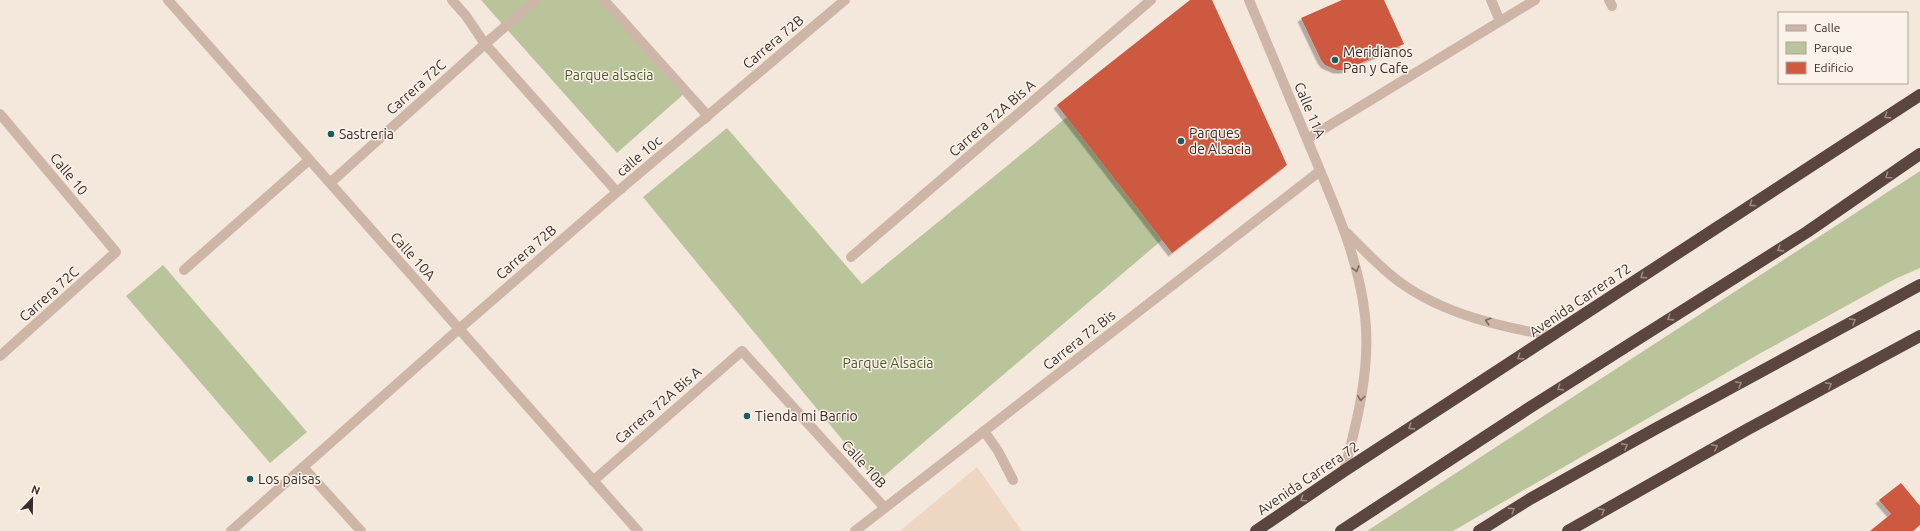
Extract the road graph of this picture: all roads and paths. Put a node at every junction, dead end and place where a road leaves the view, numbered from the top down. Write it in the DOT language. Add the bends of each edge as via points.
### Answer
graph roads {
  1 [pos="168,0"];
  2 [pos="452,0"];
  3 [pos="536,0"];
  4 [pos="604,0"];
  5 [pos="844,0"];
  6 [pos="1151,0"];
  7 [pos="1249,0"];
  8 [pos="1491,0"];
  9 [pos="1535,0"];
  10 [pos="1500,21"];
  11 [pos="485,44"];
  12 [pos="1920,95"];
  13 [pos="0,114"];
  14 [pos="708,116"];
  15 [pos="1307,139"];
  16 [pos="1920,154"];
  17 [pos="309,160"];
  18 [pos="1320,171"];
  19 [pos="330,184"];
  20 [pos="617,192"];
  21 [pos="1345,232"];
  22 [pos="116,252"];
  23 [pos="851,257"];
  24 [pos="184,270"];
  25 [pos="1920,285"];
  26 [pos="459,329"];
  27 [pos="1553,336"];
  28 [pos="1920,336"];
  29 [pos="742,351"];
  30 [pos="0,356"];
  31 [pos="984,431"];
  32 [pos="303,467"];
  33 [pos="1344,471"];
  34 [pos="1013,480"];
  35 [pos="593,481"];
  36 [pos="885,508"];
  37 [pos="231,531"];
  38 [pos="361,531"];
  39 [pos="638,531"];
  40 [pos="857,531"];
  41 [pos="1256,531"];
  42 [pos="1341,531"];
  43 [pos="1479,531"];
  44 [pos="1568,531"];
  1 -- 17 [label="street, Calle 10A"];
  2 -- 11 [label="street"];
  3 -- 11 [label="street"];
  4 -- 14 [label="street"];
  5 -- 14 [label="street, Carrera 72B"];
  6 -- 23 [label="street, Carrera 72A Bis A"];
  7 -- 15 [label="street, Calle 11A"];
  8 -- 10 [label="street"];
  9 -- 10 [label="street"];
  10 -- 15 [label="street"];
  11 -- 19 [label="street, Carrera 72C"];
  11 -- 20 [label="street, calle 10c"];
  12 -- 27 [label="highway, Avenida Carrera 72, one-way"];
  13 -- 22 [label="street, Calle 10"];
  14 -- 20 [label="street, calle 10c"];
  15 -- 18 [label="street, Calle 11A"];
  16 -- 42 [label="highway, one-way" via="1807,232"];
  17 -- 19 [label="street, Calle 10A"];
  17 -- 24 [label="street"];
  18 -- 21 [label="street, Calle 11A"];
  18 -- 31 [label="street, Carrera 72 Bis"];
  19 -- 26 [label="street, Calle 10A"];
  20 -- 26 [label="street, Carrera 72B"];
  27 -- 21 [label="street, Calle 11A, one-way" via="1476,318 1422,296 1400,283"];
  21 -- 33 [label="street, Calle 11A, one-way" via="1358,273 1366,318 1365,356 1358,416"];
  22 -- 30 [label="street, Carrera 72C"];
  43 -- 25 [label="highway, one-way" via="1530,499 1655,429"];
  26 -- 32 [label="street, Carrera 72B"];
  26 -- 35 [label="street, Calle 10A"];
  27 -- 33 [label="highway, Avenida Carrera 72, one-way"];
  44 -- 28 [label="highway, one-way" via="1741,432"];
  29 -- 35 [label="street, Carrera 72A Bis A"];
  29 -- 36 [label="street, Calle 10B"];
  31 -- 34 [label="street"];
  31 -- 36 [label="street, Carrera 72 Bis"];
  32 -- 37 [label="street, Carrera 72B"];
  32 -- 38 [label="street"];
  33 -- 41 [label="highway, Avenida Carrera 72, one-way"];
  35 -- 39 [label="street, Calle 10A"];
  36 -- 40 [label="street, Carrera 72 Bis"];
}
